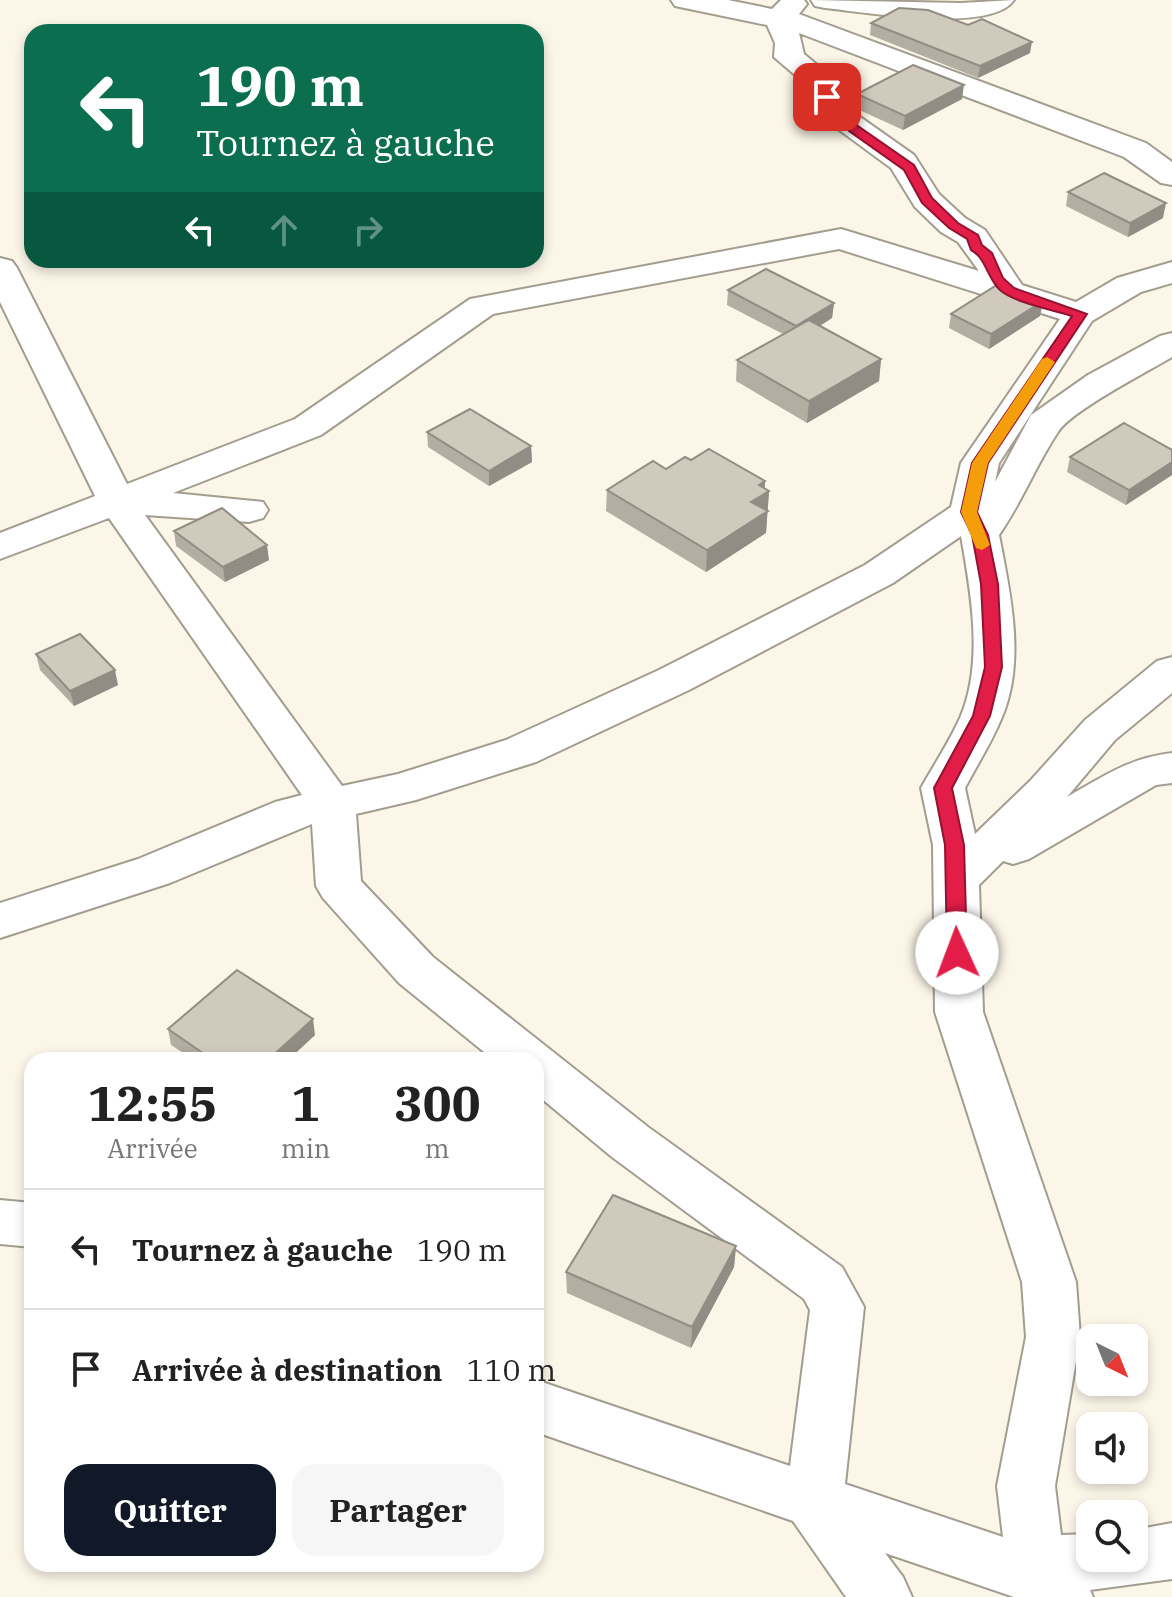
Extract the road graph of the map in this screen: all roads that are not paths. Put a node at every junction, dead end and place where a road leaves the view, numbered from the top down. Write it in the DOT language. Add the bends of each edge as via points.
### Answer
graph roads {
  1 [pos="685,0"];
  2 [pos="825,0"];
  3 [pos="1000,0"];
  4 [pos="793,6"];
  5 [pos="1172,176"];
  6 [pos="0,268"];
  7 [pos="1172,272"];
  8 [pos="1009,291"];
  9 [pos="1080,314"];
  10 [pos="1172,343"];
  11 [pos="116,501"];
  12 [pos="249,510"];
  13 [pos="975,524"];
  14 [pos="0,547"];
  15 [pos="1172,671"];
  16 [pos="1172,768"];
  17 [pos="333,806"];
  18 [pos="955,881"];
  19 [pos="0,921"];
  20 [pos="518,1052"];
  21 [pos="544,1072"];
  22 [pos="0,1222"];
  23 [pos="24,1224"];
  24 [pos="544,1409"];
  25 [pos="814,1503"];
  26 [pos="1172,1551"];
  27 [pos="1148,1555"];
  28 [pos="1076,1564"];
  29 [pos="1057,1589"];
  30 [pos="882,1597"];
  1 -- 4 [label="street"];
  2 -- 3 [label="street" via="961,11"];
  4 -- 5 [label="street" via="797,22 1135,150"];
  4 -- 8 [label="street" via="789,57 807,69 854,128 909,168 926,200 973,237"];
  6 -- 11 [label="street"];
  7 -- 9 [label="street" via="1129,285"];
  8 -- 9 [label="street"];
  8 -- 11 [label="street" via="841,239 482,306 308,427"];
  9 -- 13 [label="street" via="980,463"];
  10 -- 13 [label="street" via="1044,423 1003,502"];
  11 -- 12 [label="street"];
  11 -- 14 [label="street"];
  11 -- 17 [label="street"];
  13 -- 17 [label="street" via="674,680 521,751"];
  13 -- 18 [label="street" via="989,584 994,667 982,716 943,788 955,845"];
  15 -- 18 [label="street" via="1100,730"];
  16 -- 18 [label="street" via="1146,771"];
  17 -- 19 [label="street" via="291,813 154,871"];
  17 -- 20 [label="street" via="339,886 416,970"];
  18 -- 29 [label="street" via="959,1012 1049,1282 1053,1337 1026,1486 1032,1535"];
  21 -- 25 [label="street" via="823,1283 837,1307 837,1326"];
  22 -- 23 [label="street"];
  24 -- 25 [label="street"];
  25 -- 29 [label="street"];
  25 -- 30 [label="street"];
  26 -- 27 [label="street"];
  28 -- 29 [label="street" via="1061,1565"];
}
